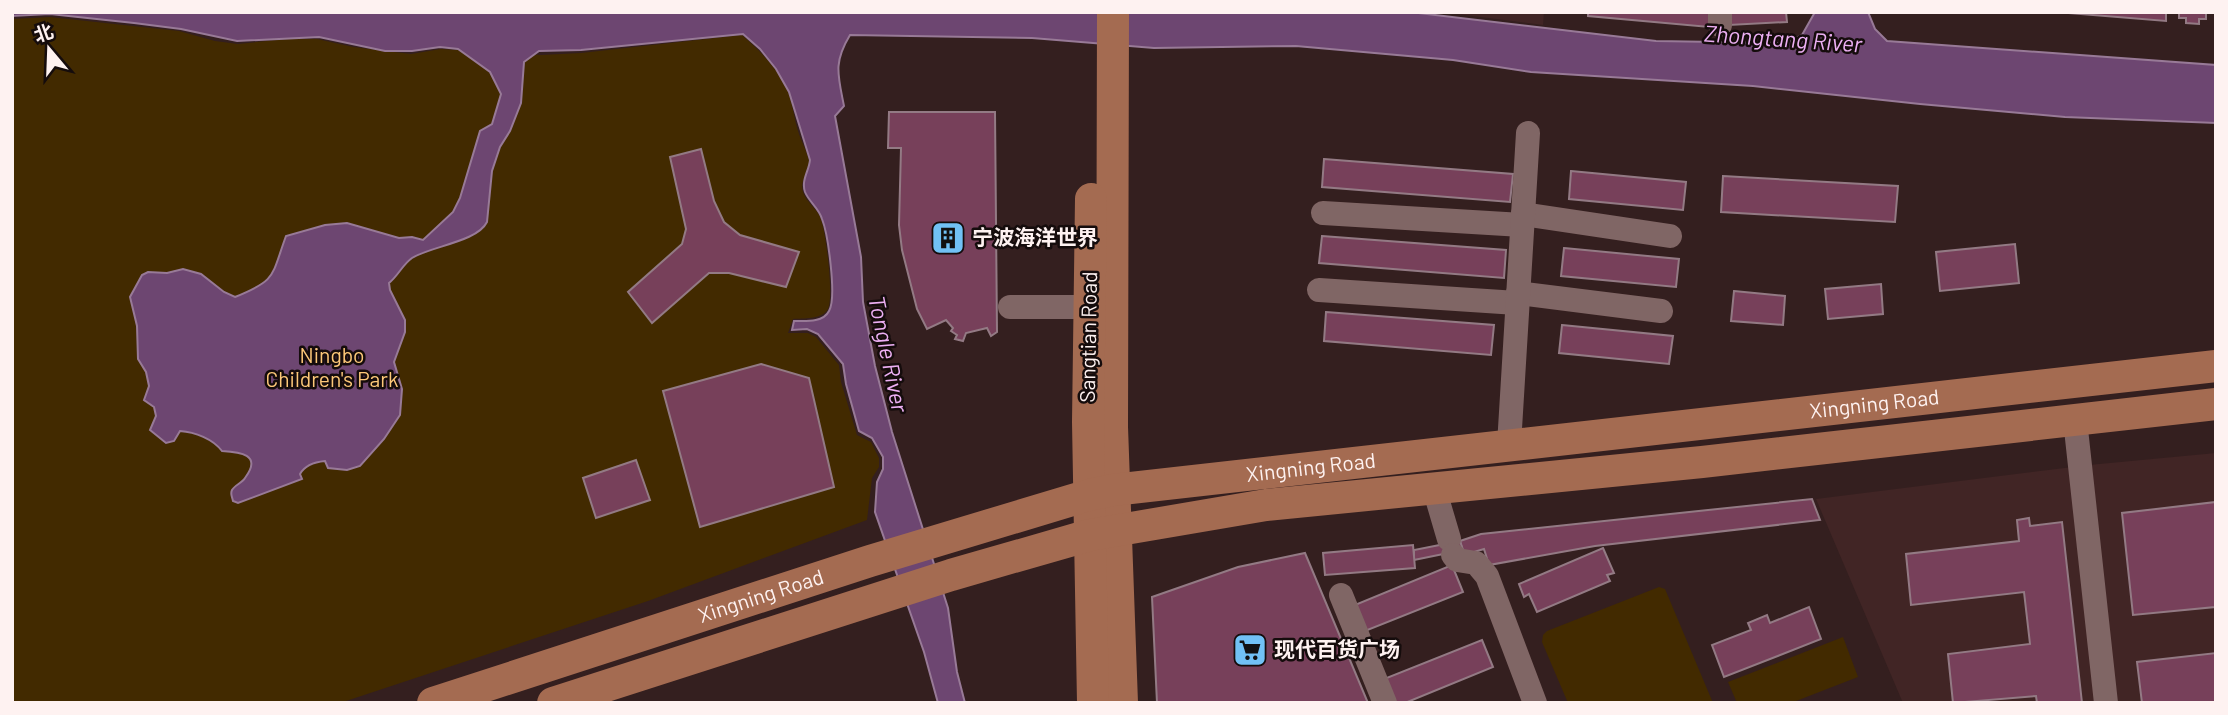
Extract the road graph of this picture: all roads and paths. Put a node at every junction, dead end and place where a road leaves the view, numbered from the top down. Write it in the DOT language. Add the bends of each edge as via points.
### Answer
graph roads {
  1 [pos="1092,12"];
  2 [pos="1112,12"];
  3 [pos="1103,110"];
  4 [pos="1528,133"];
  5 [pos="1323,213"];
  6 [pos="1522,220"];
  7 [pos="1670,236"];
  8 [pos="1319,290"];
  9 [pos="1518,298"];
  10 [pos="1010,307"];
  11 [pos="1090,307"];
  12 [pos="1661,312"];
  13 [pos="2216,366"];
  14 [pos="2216,404"];
  15 [pos="2075,420"];
  16 [pos="1509,445"];
  17 [pos="1434,488"];
  18 [pos="1101,492"];
  19 [pos="1102,533"];
  20 [pos="1341,595"];
  21 [pos="433,703"];
  22 [pos="553,703"];
  23 [pos="1093,703"];
  24 [pos="1122,703"];
  25 [pos="1385,703"];
  26 [pos="1535,703"];
  27 [pos="2106,703"];
  1 -- 3 [label="main road, Sangtian Road"];
  2 -- 3 [label="main road, Sangtian Road"];
  3 -- 11 [label="main road, Sangtian Road"];
  3 -- 18 [label="main road, Sangtian Road"];
  4 -- 6 [label="lane"];
  5 -- 6 [label="lane"];
  6 -- 7 [label="lane"];
  6 -- 9 [label="lane"];
  8 -- 9 [label="lane"];
  9 -- 12 [label="lane"];
  9 -- 16 [label="lane"];
  10 -- 11 [label="lane"];
  11 -- 18 [label="main road, Sangtian Road"];
  13 -- 16 [label="main road, Xingning Road"];
  14 -- 15 [label="main road, Xingning Road"];
  15 -- 17 [label="main road, Xingning Road"];
  15 -- 27 [label="lane"];
  16 -- 18 [label="main road, Xingning Road"];
  17 -- 19 [label="main road, Xingning Road" via="1266,505"];
  17 -- 26 [label="lane" via="1457,560 1476,563 1486,576"];
  18 -- 19 [label="main road, Sangtian Road"];
  18 -- 21 [label="main road, Xingning Road" via="870,561"];
  19 -- 22 [label="main road, Xingning Road" via="951,575"];
  19 -- 23 [label="main road"];
  19 -- 24 [label="main road"];
  20 -- 25 [label="lane"];
}
